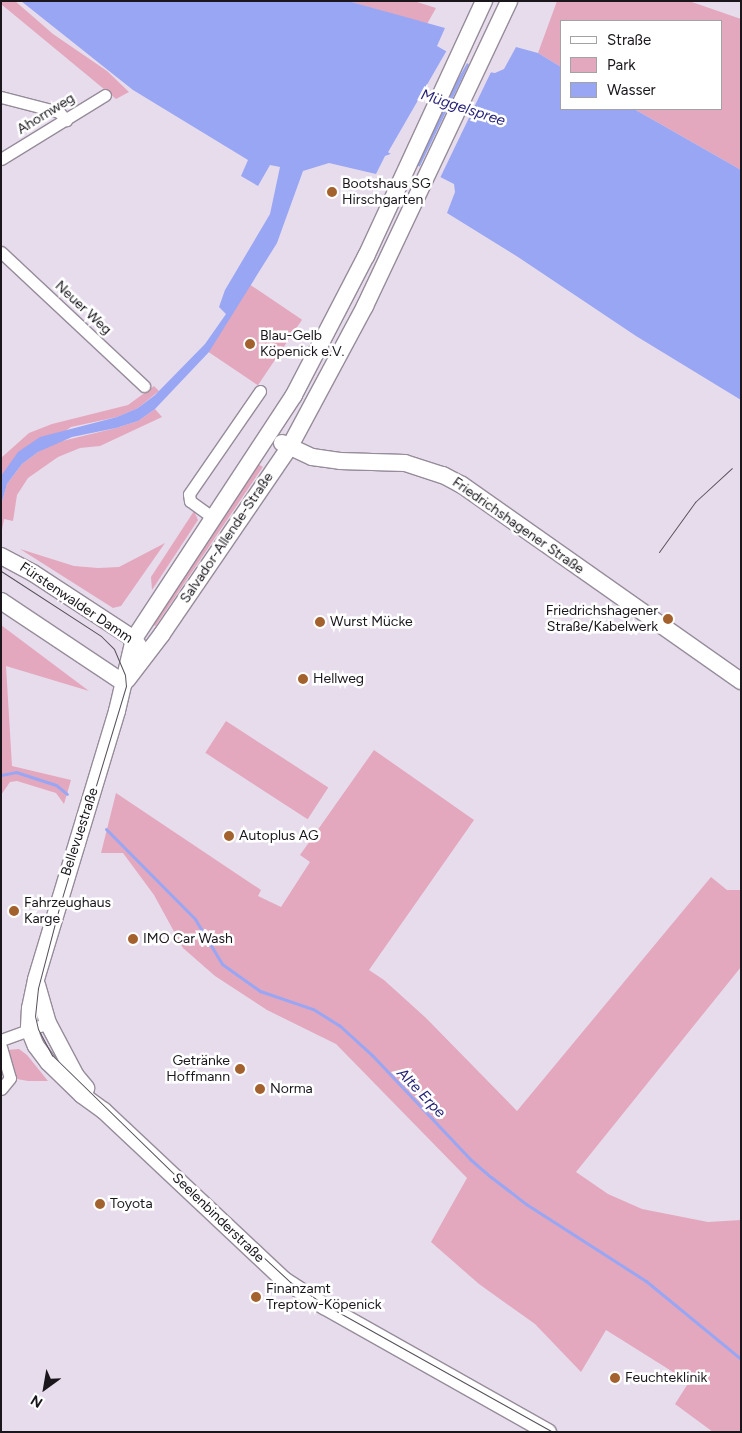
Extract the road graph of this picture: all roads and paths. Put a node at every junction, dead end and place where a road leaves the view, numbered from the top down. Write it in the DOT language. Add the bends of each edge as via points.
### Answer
graph roads {
  1 [pos="509,1"];
  2 [pos="482,7"];
  3 [pos="106,94"];
  4 [pos="1,97"];
  5 [pos="66,120"];
  6 [pos="1,159"];
  7 [pos="1,252"];
  8 [pos="144,386"];
  9 [pos="260,391"];
  10 [pos="269,435"];
  11 [pos="289,448"];
  12 [pos="212,517"];
  13 [pos="1,556"];
  14 [pos="1,600"];
  15 [pos="134,639"];
  16 [pos="145,657"];
  17 [pos="741,681"];
  18 [pos="124,683"];
  19 [pos="36,980"];
  20 [pos="48,1023"];
  21 [pos="29,1029"];
  22 [pos="1,1040"];
  23 [pos="1,1047"];
  24 [pos="1,1089"];
  25 [pos="104,1111"];
  26 [pos="548,1432"];
  1 -- 11 [label="main road, Salvador-Allende-Straße" via="365,306"];
  2 -- 10 [label="main road, Salvador-Allende-Straße" via="343,304"];
  3 -- 5 [label="street, Ahornweg"];
  4 -- 5 [label="street" via="59,112"];
  5 -- 6 [label="street, Ahornweg"];
  7 -- 8 [label="street, Neuer Weg"];
  9 -- 12 [label="street, Salvador-Allende-Straße" via="189,494 190,500"];
  10 -- 11 [label="main road, Friedrichshagener Straße"];
  10 -- 12 [label="main road, Salvador-Allende-Straße"];
  11 -- 16 [label="main road, Salvador-Allende-Straße"];
  11 -- 17 [label="main road, Friedrichshagener Straße" via="331,460 405,463 443,475 462,485"];
  12 -- 15 [label="main road, Salvador-Allende-Straße"];
  13 -- 15 [label="main road, Fürstenwalder Damm" via="33,573"];
  14 -- 18 [label="main road"];
  15 -- 16 [label="main road, Fürstenwalder Damm"];
  15 -- 18 [label="main road, Salvador-Allende-Straße"];
  16 -- 18 [label="main road, Salvador-Allende-Straße"];
  18 -- 19 [label="main road, Bellevuestraße"];
  19 -- 20 [label="main road, Seelenbinderstraße"];
  19 -- 21 [label="main road"];
  20 -- 21 [label="street"];
  20 -- 25 [label="main road, Seelenbinderstraße" via="76,1076"];
  21 -- 22 [label="street"];
  21 -- 25 [label="main road, Seelenbinderstraße" via="48,1062"];
  23 -- 24 [label="street" via="10,1078"];
  25 -- 26 [label="main road, Seelenbinderstraße" via="266,1264 299,1291"];
}
